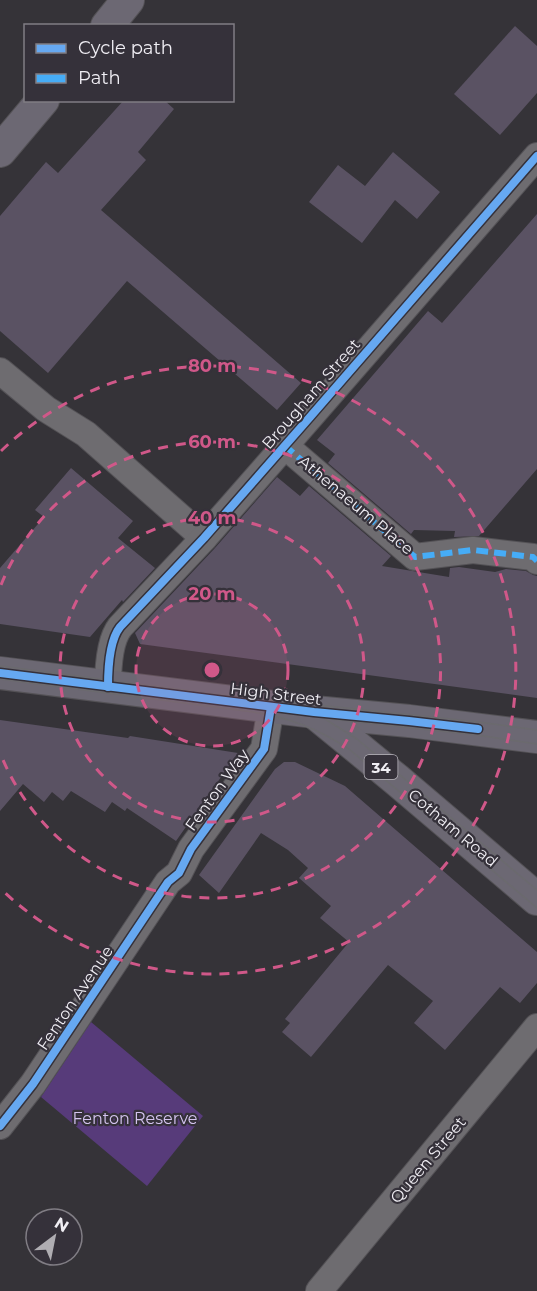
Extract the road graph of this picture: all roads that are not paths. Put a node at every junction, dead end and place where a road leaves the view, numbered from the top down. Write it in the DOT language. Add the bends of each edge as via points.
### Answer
graph roads {
  1 [pos="128,0"];
  2 [pos="109,24"];
  3 [pos="41,102"];
  4 [pos="0,151"];
  5 [pos="536,158"];
  6 [pos="0,371"];
  7 [pos="284,445"];
  8 [pos="204,538"];
  9 [pos="537,561"];
  10 [pos="0,673"];
  11 [pos="108,687"];
  12 [pos="271,707"];
  13 [pos="314,712"];
  14 [pos="537,737"];
  15 [pos="168,882"];
  16 [pos="537,899"];
  17 [pos="537,1028"];
  18 [pos="0,1126"];
  19 [pos="319,1291"];
  1 -- 2 [label="main road"];
  3 -- 4 [label="main road"];
  5 -- 7 [label="street, Brougham Street"];
  6 -- 8 [label="street" via="46,409 86,434"];
  7 -- 8 [label="street, Brougham Street"];
  7 -- 9 [label="street, Athenaeum Place" via="415,557 472,550 533,557"];
  8 -- 11 [label="street, Brougham Street" via="115,633"];
  10 -- 11 [label="main road, High Street"];
  11 -- 12 [label="main road, High Street"];
  12 -- 13 [label="main road, High Street"];
  12 -- 15 [label="street, Fenton Way" via="264,749 191,849 179,873"];
  13 -- 14 [label="main road, High Street"];
  13 -- 16 [label="main road, Cotham Road / 34"];
  15 -- 18 [label="street, Fenton Avenue" via="33,1084"];
  17 -- 19 [label="street, Queen Street"];
}
